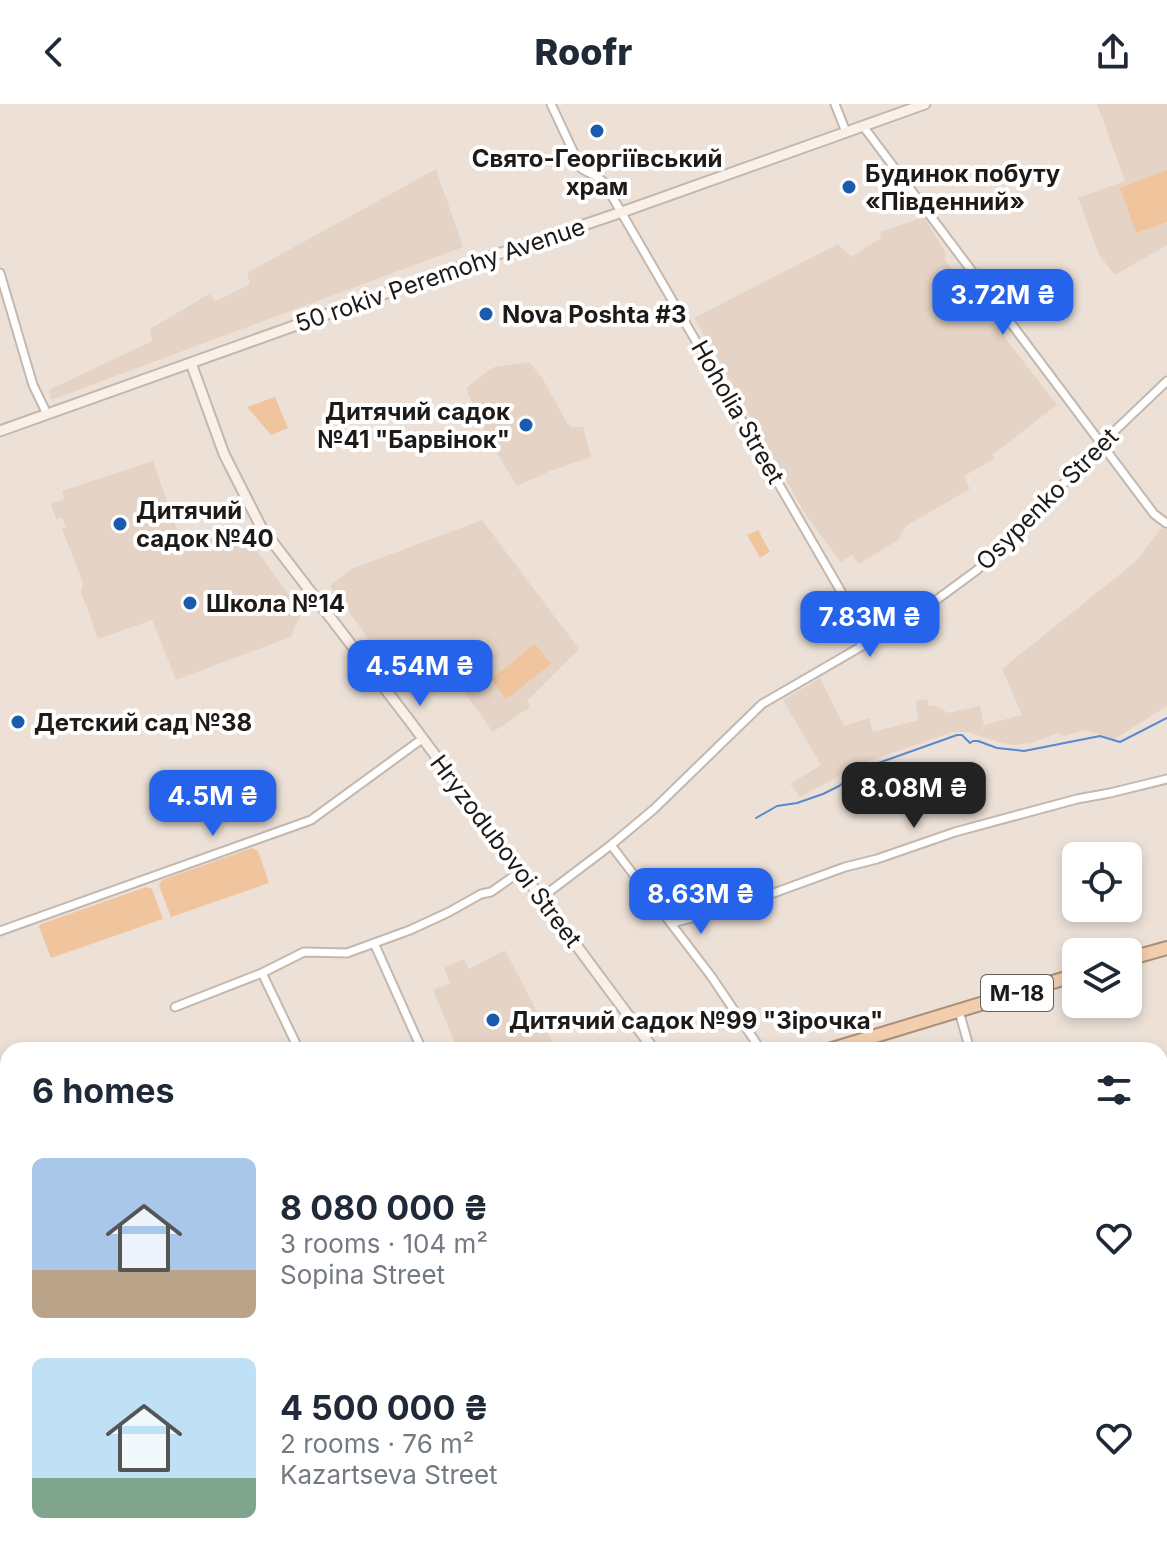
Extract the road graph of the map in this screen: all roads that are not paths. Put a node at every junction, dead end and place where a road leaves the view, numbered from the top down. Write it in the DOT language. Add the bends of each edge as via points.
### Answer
graph roads {
  1 [pos="551,104"];
  2 [pos="835,104"];
  3 [pos="925,104"];
  4 [pos="863,126"];
  5 [pos="846,132"];
  6 [pos="622,212"];
  7 [pos="0,273"];
  8 [pos="191,363"];
  9 [pos="1167,381"];
  10 [pos="47,414"];
  11 [pos="0,431"];
  12 [pos="1102,443"];
  13 [pos="1166,523"];
  14 [pos="860,647"];
  15 [pos="422,739"];
  16 [pos="1167,779"];
  17 [pos="611,845"];
  18 [pos="521,871"];
  19 [pos="541,898"];
  20 [pos="672,923"];
  21 [pos="0,931"];
  22 [pos="374,943"];
  23 [pos="1167,948"];
  24 [pos="1142,955"];
  25 [pos="262,973"];
  26 [pos="1062,979"];
  27 [pos="175,1007"];
  28 [pos="959,1011"];
  29 [pos="295,1042"];
  30 [pos="418,1042"];
  31 [pos="648,1042"];
  32 [pos="756,1042"];
  33 [pos="856,1042"];
  34 [pos="968,1042"];
  1 -- 6 [label="street, Hoholia Street" via="581,168 602,179"];
  2 -- 5 [label="street"];
  3 -- 4 [label="main road, 50 rokiv Peremohy Avenue"];
  4 -- 5 [label="main road, 50 rokiv Peremohy Avenue"];
  4 -- 12 [label="street"];
  5 -- 6 [label="main road, 50 rokiv Peremohy Avenue"];
  6 -- 8 [label="main road, 50 rokiv Peremohy Avenue"];
  6 -- 14 [label="street, Hoholia Street" via="861,626"];
  7 -- 10 [label="street" via="33,385"];
  8 -- 10 [label="main road, 50 rokiv Peremohy Avenue"];
  8 -- 15 [label="main road, Hryzodubovoi Street" via="224,454 261,527"];
  9 -- 12 [label="street, Osypenko Street"];
  10 -- 11 [label="main road, 50 rokiv Peremohy Avenue"];
  12 -- 13 [label="street"];
  12 -- 14 [label="street, Osypenko Street" via="977,570"];
  14 -- 17 [label="street, Osypenko Street" via="762,704"];
  15 -- 18 [label="main road, Hryzodubovoi Street"];
  15 -- 21 [label="street" via="311,820"];
  16 -- 20 [label="street" via="970,828"];
  17 -- 19 [label="street, Osypenko Street"];
  17 -- 20 [label="street"];
  18 -- 19 [label="main road, Hryzodubovoi Street"];
  18 -- 22 [label="street" via="491,892"];
  19 -- 31 [label="main road, Hryzodubovoi Street"];
  20 -- 32 [label="street"];
  22 -- 25 [label="street" via="347,953 304,952"];
  22 -- 30 [label="street"];
  23 -- 24 [label="highway"];
  25 -- 27 [label="street"];
  25 -- 29 [label="street"];
  26 -- 28 [label="highway, М-18"];
  28 -- 33 [label="highway, М-18"];
  28 -- 34 [label="street"];
}
